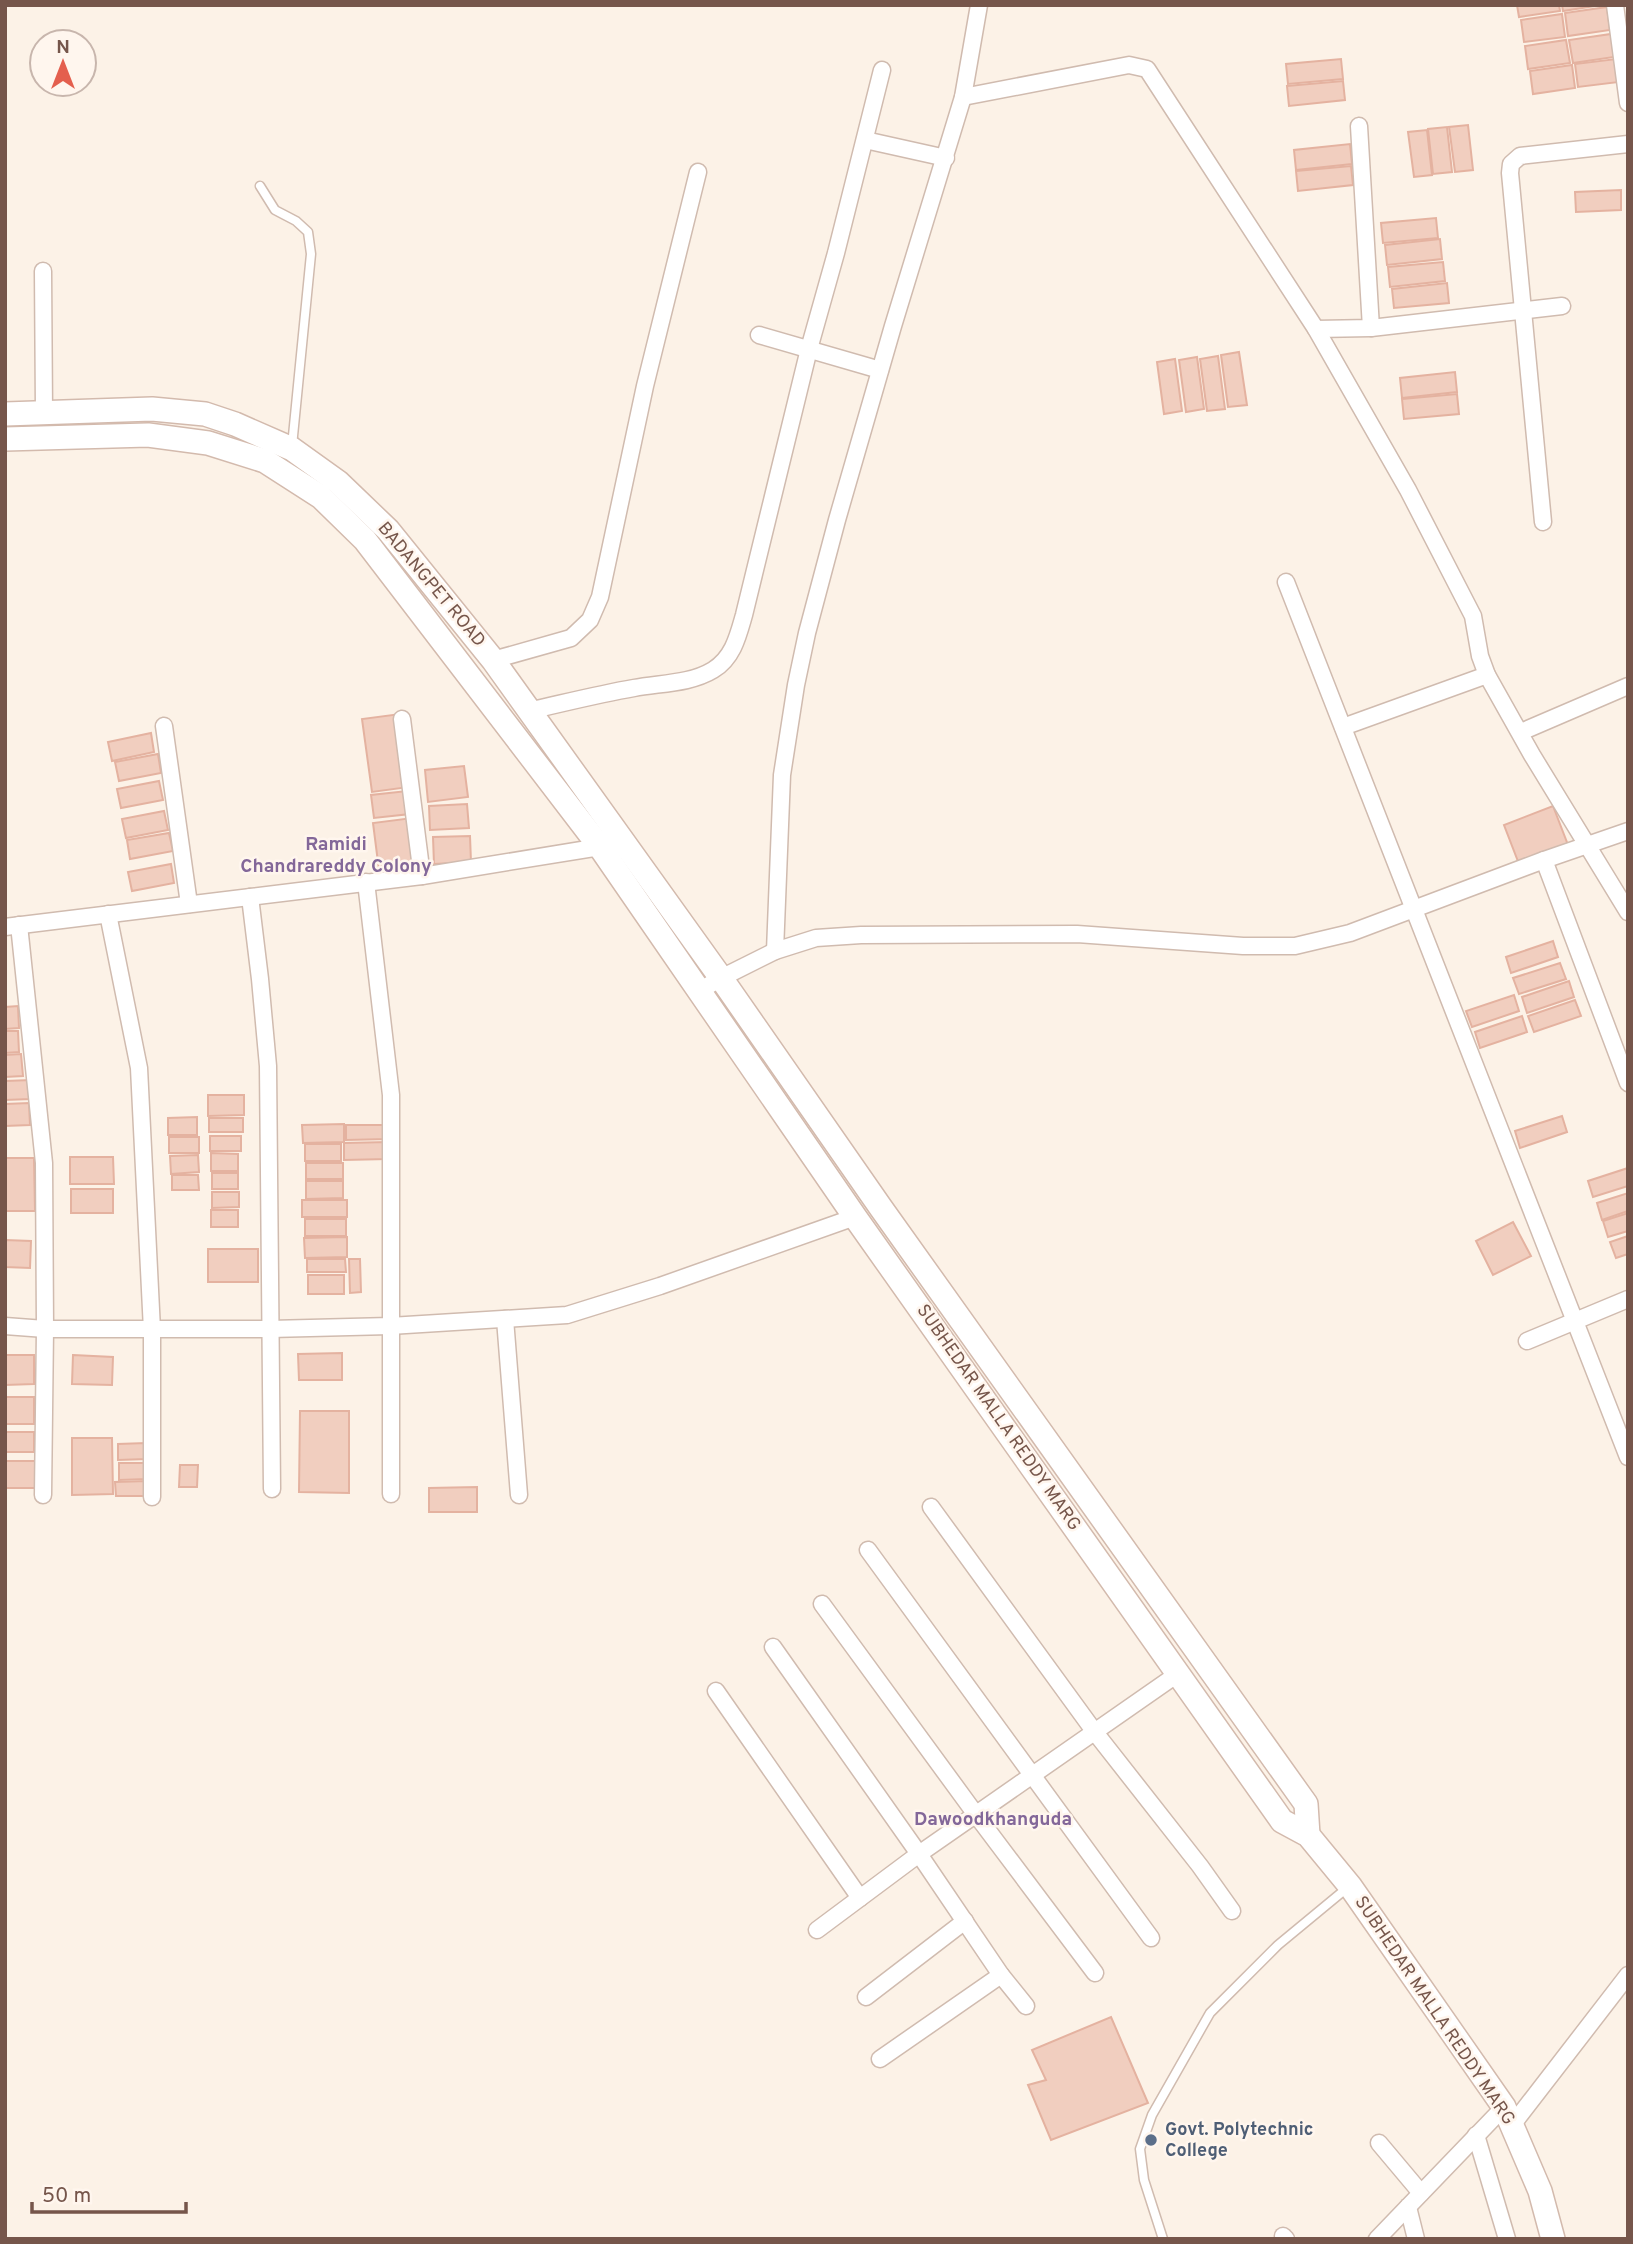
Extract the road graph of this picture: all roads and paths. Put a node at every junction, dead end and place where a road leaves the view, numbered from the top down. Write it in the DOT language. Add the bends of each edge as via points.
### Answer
graph roads {
  1 [pos="979,5"];
  2 [pos="1615,5"];
  3 [pos="882,70"];
  4 [pos="963,97"];
  5 [pos="1628,103"];
  6 [pos="1359,126"];
  7 [pos="865,140"];
  8 [pos="1628,144"];
  9 [pos="946,158"];
  10 [pos="698,172"];
  11 [pos="260,186"];
  12 [pos="43,271"];
  13 [pos="1563,306"];
  14 [pos="1521,311"];
  15 [pos="1371,328"];
  16 [pos="1316,329"];
  17 [pos="759,335"];
  18 [pos="809,349"];
  19 [pos="880,370"];
  20 [pos="44,413"];
  21 [pos="5,414"];
  22 [pos="5,439"];
  23 [pos="292,449"];
  24 [pos="1543,522"];
  25 [pos="1286,582"];
  26 [pos="493,660"];
  27 [pos="1487,675"];
  28 [pos="1628,686"];
  29 [pos="528,711"];
  30 [pos="402,719"];
  31 [pos="164,726"];
  32 [pos="1343,727"];
  33 [pos="1521,733"];
  34 [pos="1628,831"];
  35 [pos="1587,845"];
  36 [pos="600,847"];
  37 [pos="1544,860"];
  38 [pos="422,876"];
  39 [pos="366,882"];
  40 [pos="250,897"];
  41 [pos="189,904"];
  42 [pos="1414,909"];
  43 [pos="1628,912"];
  44 [pos="108,914"];
  45 [pos="12,926"];
  46 [pos="775,951"];
  47 [pos="721,978"];
  48 [pos="699,991"];
  49 [pos="1628,1083"];
  50 [pos="855,1217"];
  51 [pos="1628,1299"];
  52 [pos="505,1319"];
  53 [pos="1575,1321"];
  54 [pos="5,1326"];
  55 [pos="390,1326"];
  56 [pos="46,1329"];
  57 [pos="270,1329"];
  58 [pos="152,1330"];
  59 [pos="1527,1341"];
  60 [pos="1628,1457"];
  61 [pos="272,1489"];
  62 [pos="391,1494"];
  63 [pos="44,1495"];
  64 [pos="519,1495"];
  65 [pos="152,1497"];
  66 [pos="931,1507"];
  67 [pos="868,1550"];
  68 [pos="822,1604"];
  69 [pos="773,1647"];
  70 [pos="1179,1673"];
  71 [pos="716,1691"];
  72 [pos="1094,1731"];
  73 [pos="1033,1776"];
  74 [pos="977,1816"];
  75 [pos="1308,1835"];
  76 [pos="919,1854"];
  77 [pos="1350,1886"];
  78 [pos="860,1898"];
  79 [pos="1231,1910"];
  80 [pos="965,1921"];
  81 [pos="817,1930"];
  82 [pos="1151,1938"];
  83 [pos="1095,1973"];
  84 [pos="1001,1975"];
  85 [pos="1628,1975"];
  86 [pos="866,1997"];
  87 [pos="1026,2006"];
  88 [pos="880,2059"];
  89 [pos="1508,2115"];
  90 [pos="1476,2135"];
  91 [pos="1379,2143"];
  92 [pos="1422,2193"];
  93 [pos="1408,2207"];
  94 [pos="1163,2239"];
  95 [pos="1377,2239"];
  96 [pos="1416,2239"];
  97 [pos="1507,2239"];
  98 [pos="1553,2239"];
  1 -- 4 [label="street"];
  2 -- 5 [label="street"];
  3 -- 7 [label="street"];
  4 -- 9 [label="street"];
  4 -- 16 [label="street" via="1129,65 1146,69"];
  6 -- 15 [label="street"];
  7 -- 9 [label="street"];
  7 -- 18 [label="street"];
  8 -- 14 [label="street" via="1520,156 1511,164"];
  9 -- 19 [label="street"];
  10 -- 26 [label="street" via="645,386 600,597 590,620 570,638"];
  11 -- 23 [label="lane" via="275,210 308,232 311,254"];
  12 -- 20 [label="street"];
  13 -- 14 [label="street"];
  14 -- 15 [label="street"];
  14 -- 24 [label="street"];
  15 -- 16 [label="street"];
  16 -- 27 [label="street" via="1464,597"];
  17 -- 18 [label="street"];
  18 -- 19 [label="street"];
  18 -- 29 [label="street" via="744,615 730,655 714,670 687,681"];
  19 -- 46 [label="street" via="796,685 782,775"];
  20 -- 21 [label="main road, BADANGPET ROAD"];
  20 -- 23 [label="main road, BADANGPET ROAD" via="152,409 205,414"];
  22 -- 36 [label="main road, BADANGPET ROAD" via="148,435 208,443 265,461 321,497 365,540"];
  23 -- 26 [label="main road, BADANGPET ROAD" via="338,482 388,530"];
  25 -- 32 [label="street"];
  26 -- 29 [label="main road, BADANGPET ROAD"];
  27 -- 32 [label="street"];
  27 -- 33 [label="street"];
  28 -- 33 [label="street"];
  29 -- 47 [label="main road, BADANGPET ROAD"];
  30 -- 38 [label="street"];
  31 -- 41 [label="street"];
  32 -- 42 [label="street"];
  33 -- 35 [label="street"];
  34 -- 35 [label="street"];
  35 -- 37 [label="street"];
  35 -- 43 [label="street"];
  36 -- 38 [label="street"];
  36 -- 48 [label="main road, BADANGPET ROAD"];
  37 -- 42 [label="street"];
  37 -- 49 [label="street"];
  38 -- 39 [label="street"];
  39 -- 40 [label="street"];
  39 -- 55 [label="street" via="391,1095"];
  40 -- 41 [label="street"];
  40 -- 57 [label="street" via="268,1066"];
  41 -- 44 [label="street"];
  42 -- 46 [label="street" via="1350,933 1295,946 1077,934 861,935 816,938"];
  42 -- 53 [label="street"];
  44 -- 45 [label="street"];
  44 -- 58 [label="street" via="139,1068"];
  45 -- 56 [label="street" via="44,1163"];
  46 -- 47 [label="street"];
  47 -- 48 [label="street"];
  47 -- 75 [label="main road, SUBHEDAR MALLA REDDY MARG" via="1306,1804"];
  48 -- 50 [label="main road, SUBHEDAR MALLA REDDY MARG"];
  50 -- 52 [label="street" via="567,1315"];
  50 -- 70 [label="main road, SUBHEDAR MALLA REDDY MARG"];
  51 -- 53 [label="street"];
  52 -- 55 [label="street"];
  52 -- 64 [label="street"];
  53 -- 59 [label="street"];
  53 -- 60 [label="street"];
  54 -- 56 [label="street"];
  55 -- 57 [label="street"];
  55 -- 62 [label="street"];
  56 -- 58 [label="street"];
  56 -- 63 [label="street"];
  57 -- 58 [label="street"];
  57 -- 61 [label="street"];
  58 -- 65 [label="street"];
  66 -- 72 [label="street"];
  67 -- 73 [label="street"];
  68 -- 74 [label="street"];
  69 -- 76 [label="street"];
  70 -- 72 [label="street"];
  70 -- 75 [label="main road, SUBHEDAR MALLA REDDY MARG" via="1282,1821"];
  71 -- 78 [label="street"];
  72 -- 73 [label="street"];
  72 -- 79 [label="street"];
  73 -- 74 [label="street"];
  73 -- 82 [label="street"];
  74 -- 76 [label="street"];
  74 -- 83 [label="street"];
  75 -- 77 [label="main road, SUBHEDAR MALLA REDDY MARG"];
  76 -- 78 [label="street"];
  76 -- 80 [label="street"];
  77 -- 89 [label="main road, SUBHEDAR MALLA REDDY MARG"];
  77 -- 94 [label="lane" via="1278,1945 1210,2012 1152,2115 1140,2149 1144,2180"];
  78 -- 81 [label="street"];
  80 -- 84 [label="street"];
  80 -- 86 [label="street"];
  84 -- 87 [label="street"];
  84 -- 88 [label="street"];
  85 -- 89 [label="street"];
  89 -- 90 [label="street"];
  89 -- 98 [label="main road, SUBHEDAR MALLA REDDY MARG" via="1540,2191"];
  90 -- 92 [label="street"];
  90 -- 97 [label="street"];
  91 -- 92 [label="street"];
  92 -- 93 [label="street"];
  93 -- 95 [label="street"];
  93 -- 96 [label="street"];
}
